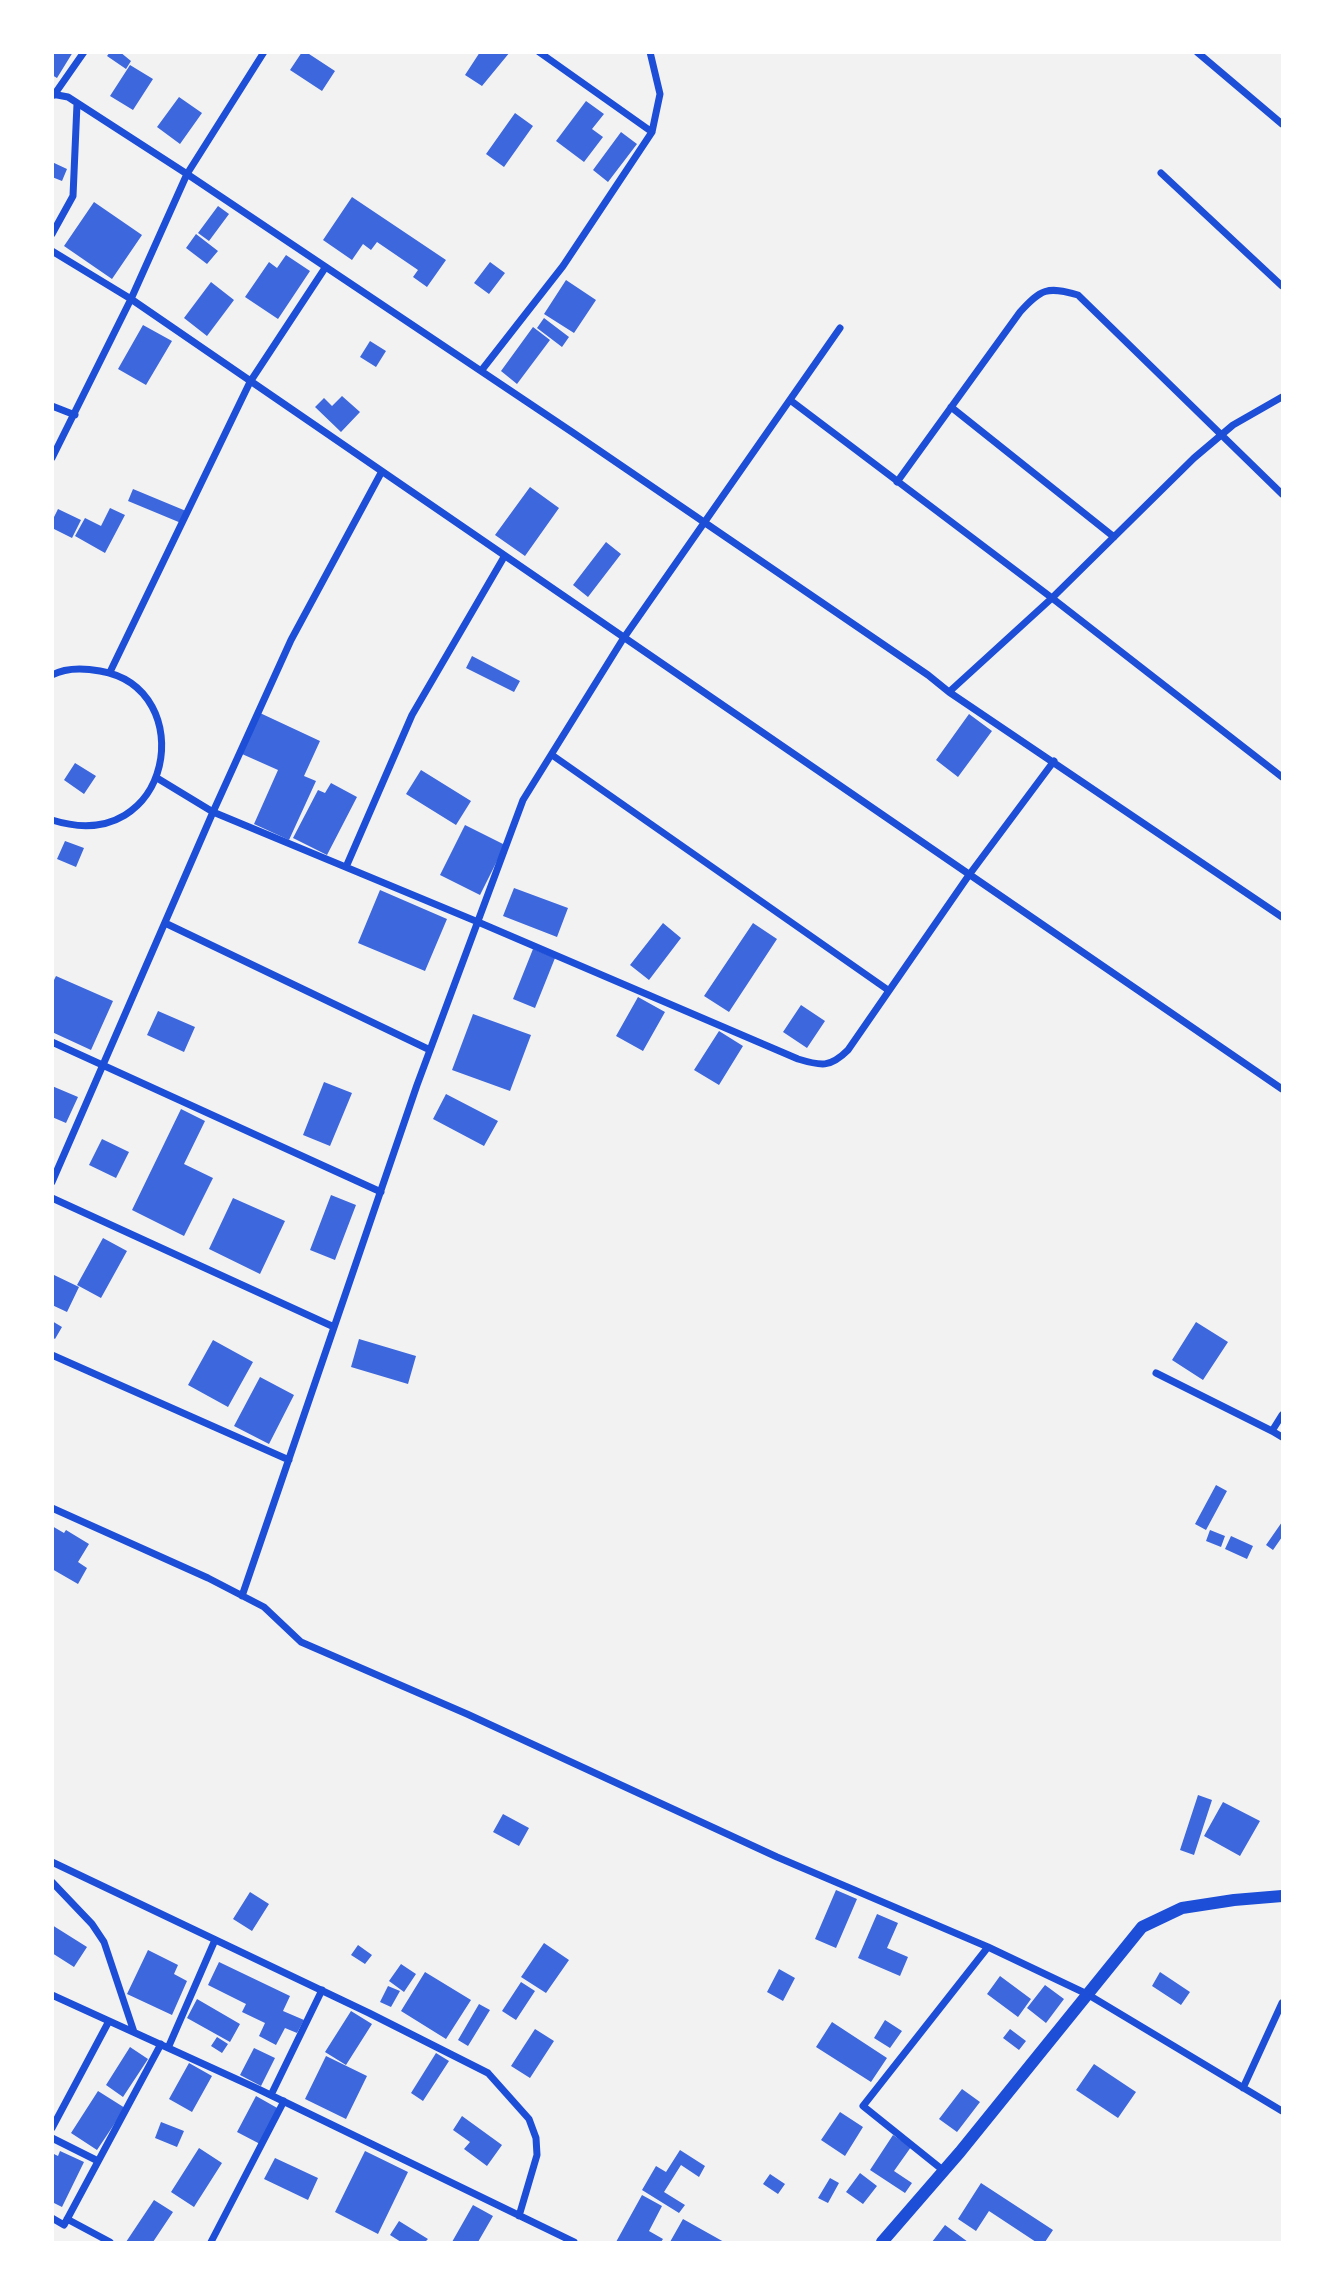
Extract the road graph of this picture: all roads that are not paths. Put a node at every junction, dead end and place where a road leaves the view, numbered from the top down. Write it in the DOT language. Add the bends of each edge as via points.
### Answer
graph roads {
  1 [pos="84,52"];
  2 [pos="264,52"];
  3 [pos="539,52"];
  4 [pos="650,52"];
  5 [pos="1197,52"];
  6 [pos="53,94"];
  7 [pos="77,103"];
  8 [pos="1283,124"];
  9 [pos="652,132"];
  10 [pos="1161,173"];
  11 [pos="187,174"];
  12 [pos="52,234"];
  13 [pos="52,251"];
  14 [pos="325,268"];
  15 [pos="1283,286"];
  16 [pos="131,299"];
  17 [pos="840,328"];
  18 [pos="481,371"];
  19 [pos="250,382"];
  20 [pos="1283,397"];
  21 [pos="790,400"];
  22 [pos="52,406"];
  23 [pos="951,407"];
  24 [pos="75,415"];
  25 [pos="1222,434"];
  26 [pos="52,458"];
  27 [pos="381,472"];
  28 [pos="897,482"];
  29 [pos="1283,494"];
  30 [pos="705,522"];
  31 [pos="1114,537"];
  32 [pos="504,557"];
  33 [pos="1052,598"];
  34 [pos="624,639"];
  35 [pos="110,672"];
  36 [pos="52,675"];
  37 [pos="948,692"];
  38 [pos="552,755"];
  39 [pos="1054,761"];
  40 [pos="1283,777"];
  41 [pos="157,778"];
  42 [pos="214,812"];
  43 [pos="52,820"];
  44 [pos="346,867"];
  45 [pos="969,875"];
  46 [pos="1283,917"];
  47 [pos="478,922"];
  48 [pos="165,923"];
  49 [pos="888,990"];
  50 [pos="52,1042"];
  51 [pos="430,1050"];
  52 [pos="103,1065"];
  53 [pos="1283,1089"];
  54 [pos="52,1182"];
  55 [pos="381,1192"];
  56 [pos="52,1198"];
  57 [pos="334,1327"];
  58 [pos="52,1355"];
  59 [pos="1156,1373"];
  60 [pos="1283,1416"];
  61 [pos="1272,1431"];
  62 [pos="1283,1437"];
  63 [pos="289,1460"];
  64 [pos="52,1508"];
  65 [pos="242,1596"];
  66 [pos="52,1862"];
  67 [pos="52,1882"];
  68 [pos="1283,1896"];
  69 [pos="215,1940"];
  70 [pos="988,1947"];
  71 [pos="322,1990"];
  72 [pos="1087,1994"];
  73 [pos="52,1995"];
  74 [pos="1283,2003"];
  75 [pos="1280,2016"];
  76 [pos="109,2021"];
  77 [pos="134,2032"];
  78 [pos="164,2046"];
  79 [pos="1243,2088"];
  80 [pos="271,2095"];
  81 [pos="284,2101"];
  82 [pos="1283,2111"];
  83 [pos="52,2128"];
  84 [pos="52,2138"];
  85 [pos="98,2161"];
  86 [pos="944,2171"];
  87 [pos="519,2216"];
  88 [pos="52,2218"];
  89 [pos="67,2219"];
  90 [pos="110,2242"];
  91 [pos="211,2242"];
  92 [pos="574,2242"];
  93 [pos="882,2242"];
  1 -- 6 [label="street"];
  2 -- 11 [label="street"];
  3 -- 9 [label="street"];
  4 -- 9 [label="street" via="660,94"];
  5 -- 8 [label="street"];
  6 -- 7 [label="street"];
  7 -- 11 [label="street"];
  7 -- 12 [label="street" via="73,196"];
  9 -- 18 [label="street" via="563,266"];
  10 -- 15 [label="street"];
  11 -- 14 [label="street"];
  11 -- 16 [label="street"];
  13 -- 16 [label="street"];
  14 -- 18 [label="street"];
  14 -- 19 [label="street"];
  16 -- 19 [label="street"];
  16 -- 24 [label="street"];
  17 -- 21 [label="street"];
  18 -- 30 [label="street"];
  19 -- 27 [label="street"];
  19 -- 35 [label="street"];
  20 -- 25 [label="street"];
  21 -- 28 [label="street"];
  21 -- 30 [label="street"];
  22 -- 24 [label="street"];
  23 -- 25 [label="street" via="1020,312 1038,293 1056,289 1078,295"];
  23 -- 28 [label="street"];
  23 -- 31 [label="street"];
  24 -- 26 [label="street"];
  25 -- 29 [label="street"];
  25 -- 31 [label="street"];
  27 -- 32 [label="street"];
  27 -- 42 [label="street" via="291,640"];
  28 -- 33 [label="street"];
  30 -- 34 [label="street"];
  30 -- 37 [label="street"];
  31 -- 33 [label="street"];
  32 -- 34 [label="street"];
  32 -- 44 [label="street" via="412,715"];
  33 -- 37 [label="street"];
  33 -- 40 [label="street"];
  34 -- 38 [label="street"];
  34 -- 45 [label="street"];
  35 -- 36 [label="street" via="83,668"];
  35 -- 41 [label="street" via="134,686 152,706 161,732"];
  37 -- 39 [label="street"];
  38 -- 47 [label="street" via="523,800"];
  38 -- 49 [label="street"];
  39 -- 45 [label="street"];
  39 -- 46 [label="street"];
  41 -- 42 [label="street"];
  41 -- 43 [label="street" via="141,802 121,817 97,826"];
  42 -- 44 [label="street"];
  42 -- 48 [label="street"];
  44 -- 47 [label="street"];
  45 -- 49 [label="street"];
  45 -- 53 [label="street"];
  47 -- 49 [label="street" via="821,1066 848,1050"];
  47 -- 51 [label="street"];
  48 -- 51 [label="street"];
  48 -- 52 [label="street"];
  50 -- 52 [label="street"];
  51 -- 55 [label="street"];
  52 -- 54 [label="street"];
  52 -- 55 [label="street"];
  55 -- 57 [label="street"];
  56 -- 57 [label="street"];
  57 -- 63 [label="street"];
  58 -- 63 [label="street"];
  59 -- 61 [label="street"];
  60 -- 61 [label="street"];
  61 -- 62 [label="street"];
  63 -- 65 [label="street"];
  64 -- 65 [label="street"];
  65 -- 70 [label="street" via="264,1607 301,1642"];
  66 -- 69 [label="street"];
  67 -- 77 [label="street" via="104,1941"];
  68 -- 72 [label="street" via="1182,1908 1142,1927"];
  69 -- 71 [label="street"];
  69 -- 78 [label="street"];
  70 -- 72 [label="street"];
  70 -- 86 [label="street" via="863,2106"];
  71 -- 80 [label="street"];
  71 -- 87 [label="street" via="488,2073 505,2089 529,2119 536,2138 537,2155"];
  72 -- 79 [label="street"];
  72 -- 86 [label="street"];
  73 -- 76 [label="street"];
  74 -- 75 [label="street"];
  75 -- 79 [label="street"];
  76 -- 77 [label="street"];
  76 -- 83 [label="street"];
  77 -- 78 [label="street"];
  78 -- 80 [label="street"];
  78 -- 85 [label="street"];
  79 -- 82 [label="street"];
  80 -- 81 [label="street"];
  81 -- 87 [label="street"];
  81 -- 91 [label="street"];
  84 -- 85 [label="street"];
  85 -- 89 [label="street"];
  86 -- 93 [label="street"];
  87 -- 92 [label="street"];
  88 -- 89 [label="street" via="64,2225"];
  89 -- 90 [label="street"];
}
